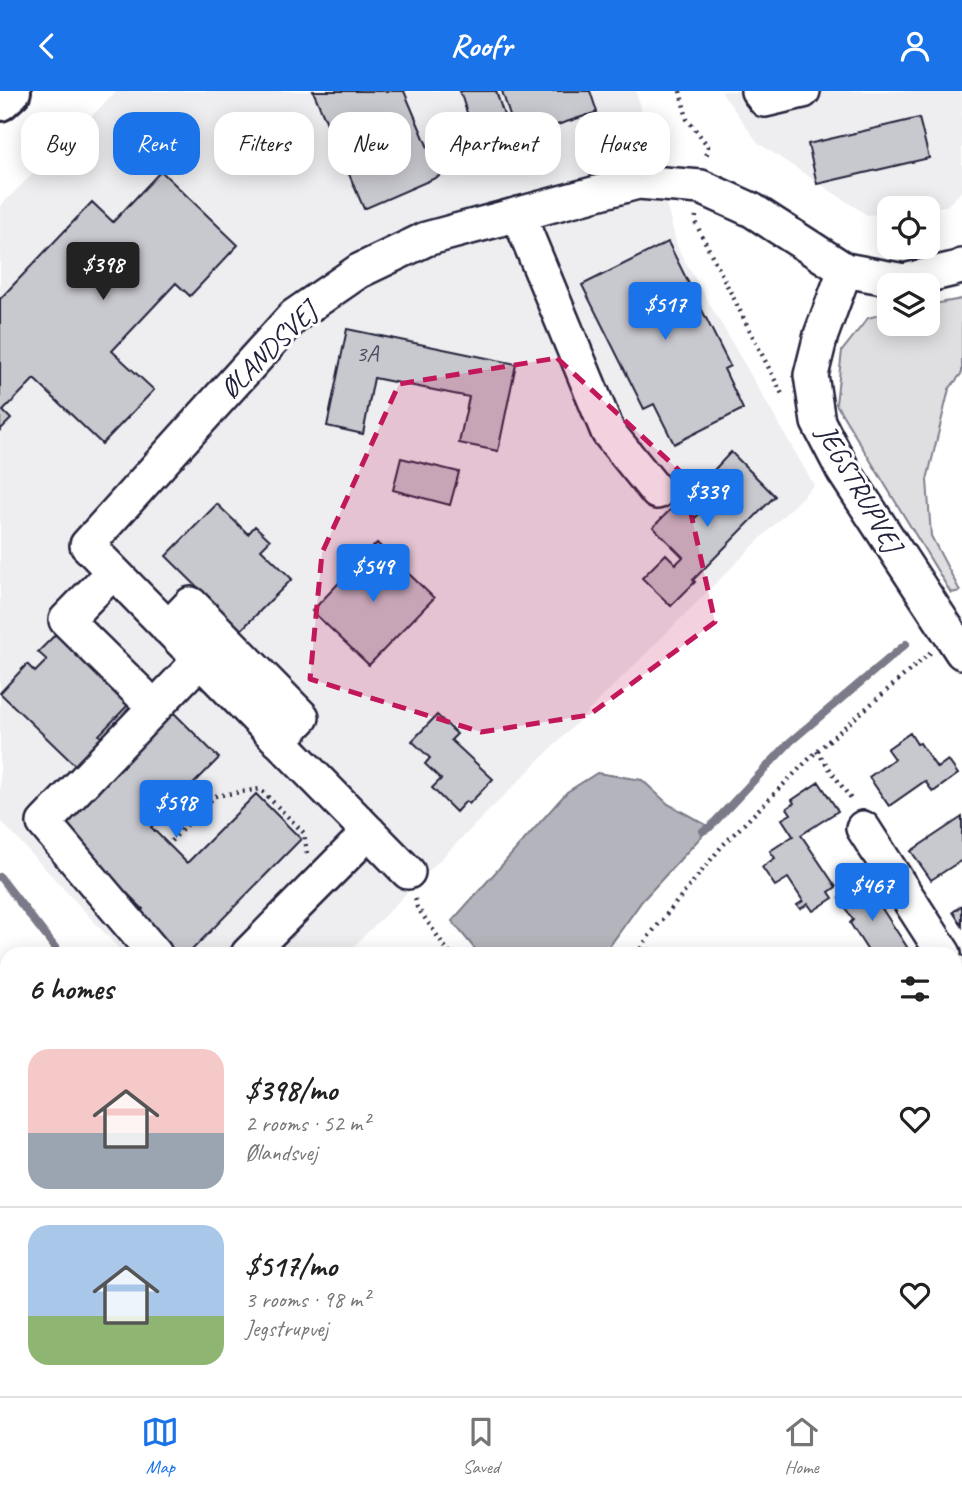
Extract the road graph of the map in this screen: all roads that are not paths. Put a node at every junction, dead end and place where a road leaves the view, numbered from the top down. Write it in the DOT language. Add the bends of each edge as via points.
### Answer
graph roads {
  1 [pos="10,91"];
  2 [pos="758,91"];
  3 [pos="803,91"];
  4 [pos="0,101"];
  5 [pos="518,214"];
  6 [pos="962,266"];
  7 [pos="845,269"];
  8 [pos="657,492"];
  9 [pos="113,572"];
  10 [pos="168,628"];
  11 [pos="948,651"];
  12 [pos="200,660"];
  13 [pos="141,694"];
  14 [pos="279,741"];
  15 [pos="863,828"];
  16 [pos="369,832"];
  17 [pos="408,872"];
  18 [pos="149,947"];
  19 [pos="255,947"];
  20 [pos="940,947"];
  1 -- 4 [label="main road"];
  2 -- 3 [label="street" via="765,100"];
  5 -- 7 [label="street, ØLANDSVEJ" via="638,182 701,187 752,210"];
  5 -- 8 [label="street" via="608,432"];
  5 -- 9 [label="street, ØLANDSVEJ" via="426,239 359,271 294,316 87,545"];
  6 -- 7 [label="street, ØLANDSVEJ" via="904,281"];
  7 -- 11 [label="street, JEGSTRUPVEJ" via="811,375 818,422"];
  9 -- 10 [label="street, ØLANDSVEJ"];
  9 -- 13 [label="street" via="66,620"];
  10 -- 12 [label="street, ØLANDSVEJ"];
  10 -- 14 [label="street" via="191,604 238,651 302,717"];
  12 -- 14 [label="street, ØLANDSVEJ"];
  12 -- 18 [label="street" via="44,823"];
  14 -- 16 [label="street, ØLANDSVEJ"];
  15 -- 20 [label="street"];
  16 -- 17 [label="street, ØLANDSVEJ"];
  16 -- 19 [label="street"];
}
